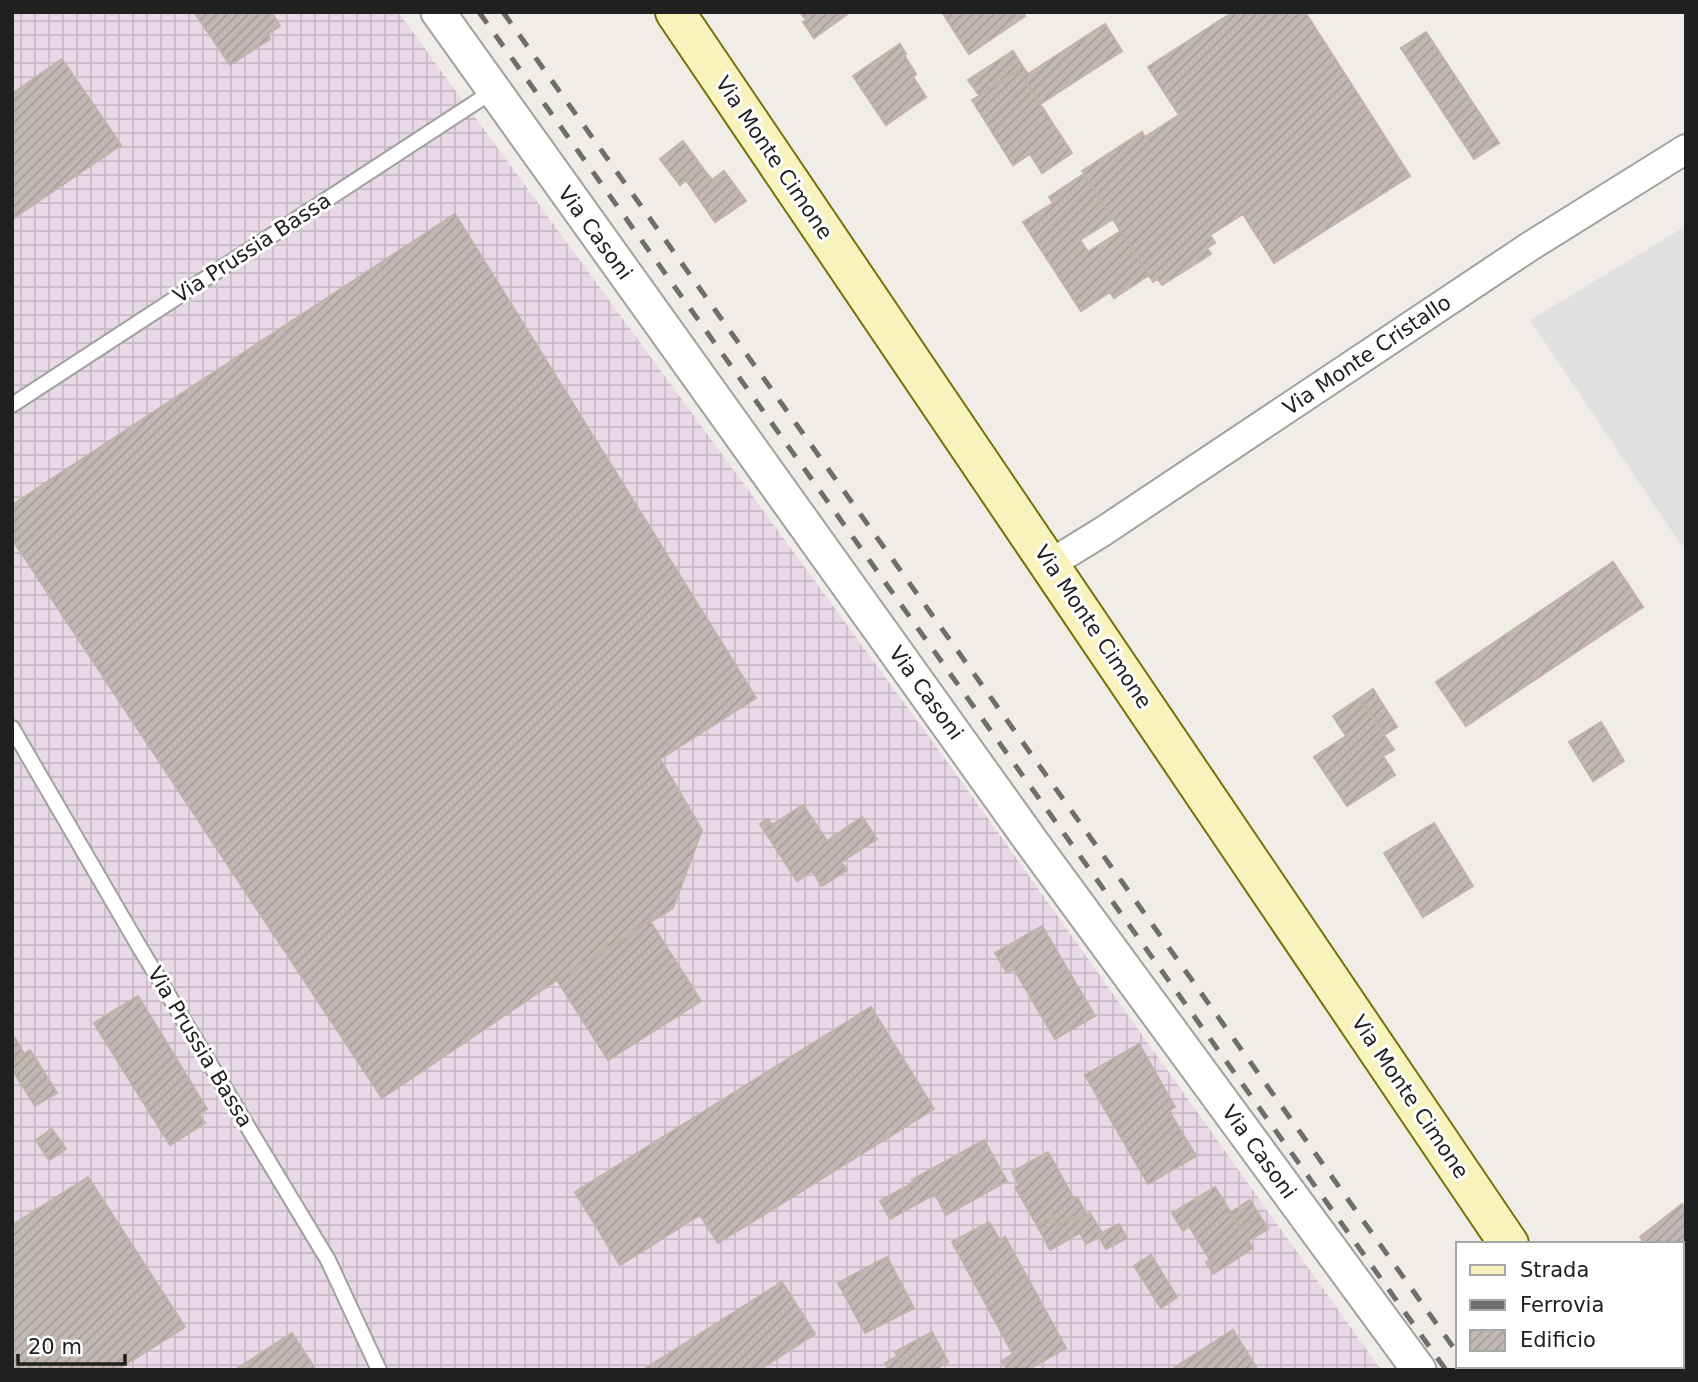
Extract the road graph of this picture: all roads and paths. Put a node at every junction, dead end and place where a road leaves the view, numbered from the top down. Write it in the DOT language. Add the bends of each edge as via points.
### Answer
graph roads {
  1 [pos="438,12"];
  2 [pos="675,12"];
  3 [pos="493,91"];
  4 [pos="1686,149"];
  5 [pos="12,405"];
  6 [pos="1050,564"];
  7 [pos="12,728"];
  8 [pos="1508,1242"];
  9 [pos="379,1370"];
  10 [pos="1419,1370"];
  1 -- 3 [label="street, Via Casoni"];
  2 -- 6 [label="main road, Via Monte Cimone"];
  3 -- 5 [label="lane, Via Prussia Bassa"];
  3 -- 10 [label="street, Via Casoni" via="1034,845"];
  4 -- 6 [label="street, Via Monte Cristallo" via="1529,247"];
  6 -- 8 [label="main road, Via Monte Cimone"];
  7 -- 9 [label="lane, Via Prussia Bassa" via="328,1260"];
}
